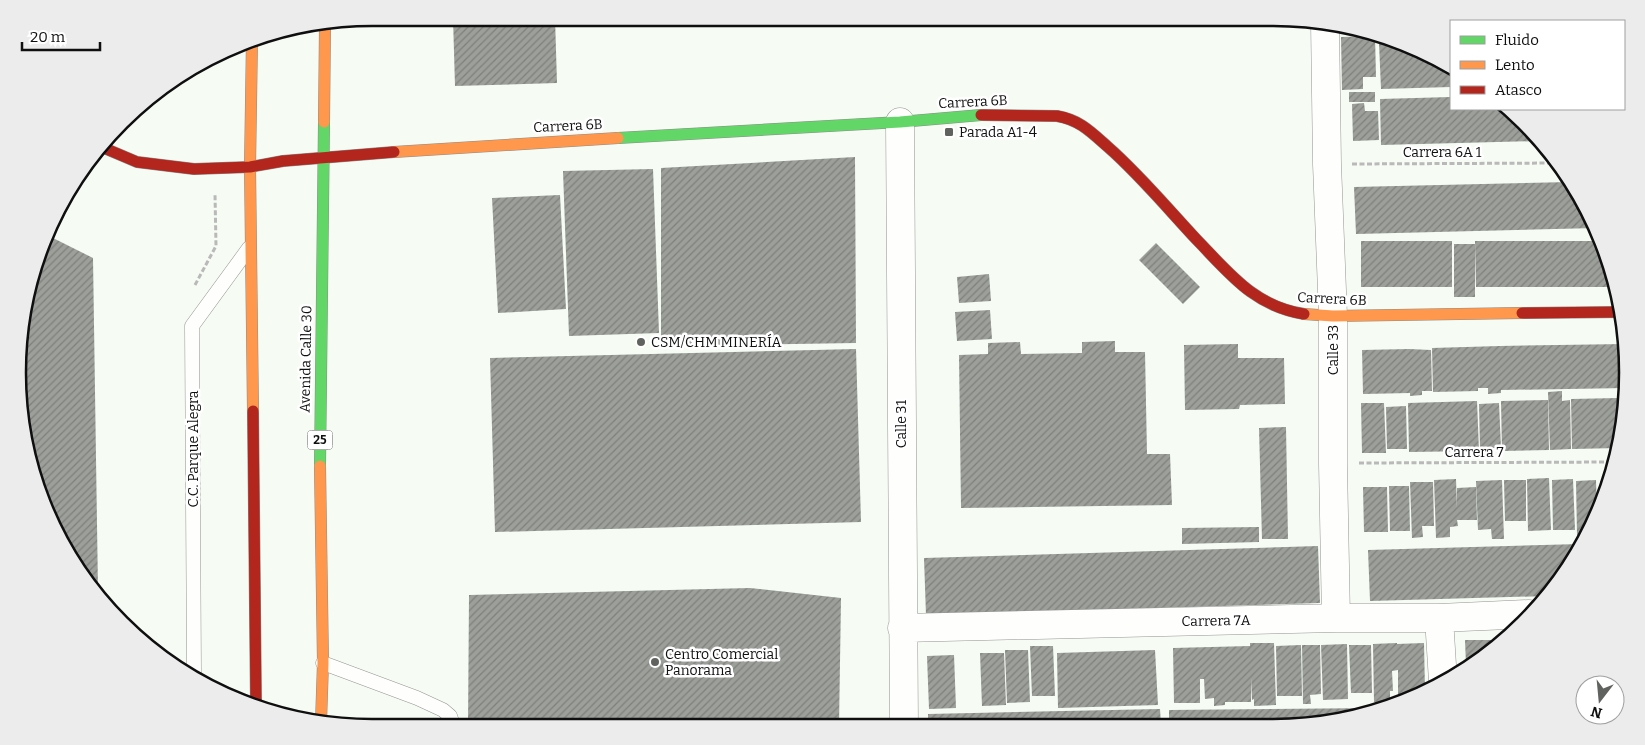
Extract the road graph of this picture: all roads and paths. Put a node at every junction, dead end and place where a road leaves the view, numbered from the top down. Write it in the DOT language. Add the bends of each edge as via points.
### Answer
graph roads {
  1 [pos="325,29"];
  2 [pos="1325,30"];
  3 [pos="252,48"];
  4 [pos="900,122"];
  5 [pos="108,150"];
  6 [pos="324,158"];
  7 [pos="1548,163"];
  8 [pos="1327,164"];
  9 [pos="250,167"];
  10 [pos="252,243"];
  11 [pos="1613,312"];
  12 [pos="1333,316"];
  13 [pos="1607,462"];
  14 [pos="1333,464"];
  15 [pos="1520,614"];
  16 [pos="1336,618"];
  17 [pos="1438,618"];
  18 [pos="902,628"];
  19 [pos="322,663"];
  20 [pos="194,669"];
  21 [pos="1442,674"];
  22 [pos="256,698"];
  23 [pos="321,715"];
  24 [pos="451,719"];
  25 [pos="904,719"];
  1 -- 6 [label="main road, Avenida Calle 30 / 25"];
  2 -- 8 [label="street, Calle 33"];
  3 -- 9 [label="main road"];
  4 -- 6 [label="main road, Carrera 6B"];
  4 -- 12 [label="main road, Carrera 6B" via="983,115 1057,116 1075,120 1118,156 1258,300 1283,310"];
  4 -- 18 [label="street, Calle 31"];
  5 -- 9 [label="main road, Carrera 6B" via="137,162 194,169"];
  6 -- 9 [label="main road, Carrera 6B"];
  6 -- 19 [label="main road, Avenida Calle 30 / 25" via="320,512"];
  7 -- 8 [label="path, Carrera 6A 1"];
  8 -- 12 [label="street, Calle 33"];
  9 -- 10 [label="main road"];
  10 -- 20 [label="lane, C.C. Parque Alegra" via="192,326"];
  10 -- 22 [label="main road"];
  11 -- 12 [label="main road, Carrera 6B"];
  12 -- 14 [label="street, Calle 33"];
  13 -- 14 [label="path, Carrera 7"];
  14 -- 16 [label="street, Calle 33"];
  15 -- 17 [label="street, Carrera 7A"];
  16 -- 17 [label="street, Carrera 7A"];
  16 -- 18 [label="street, Carrera 7A"];
  17 -- 21 [label="street"];
  18 -- 25 [label="street, Calle 31"];
  19 -- 23 [label="main road, Avenida Calle 30 / 25"];
  19 -- 24 [label="lane" via="417,698 443,710"];
}
